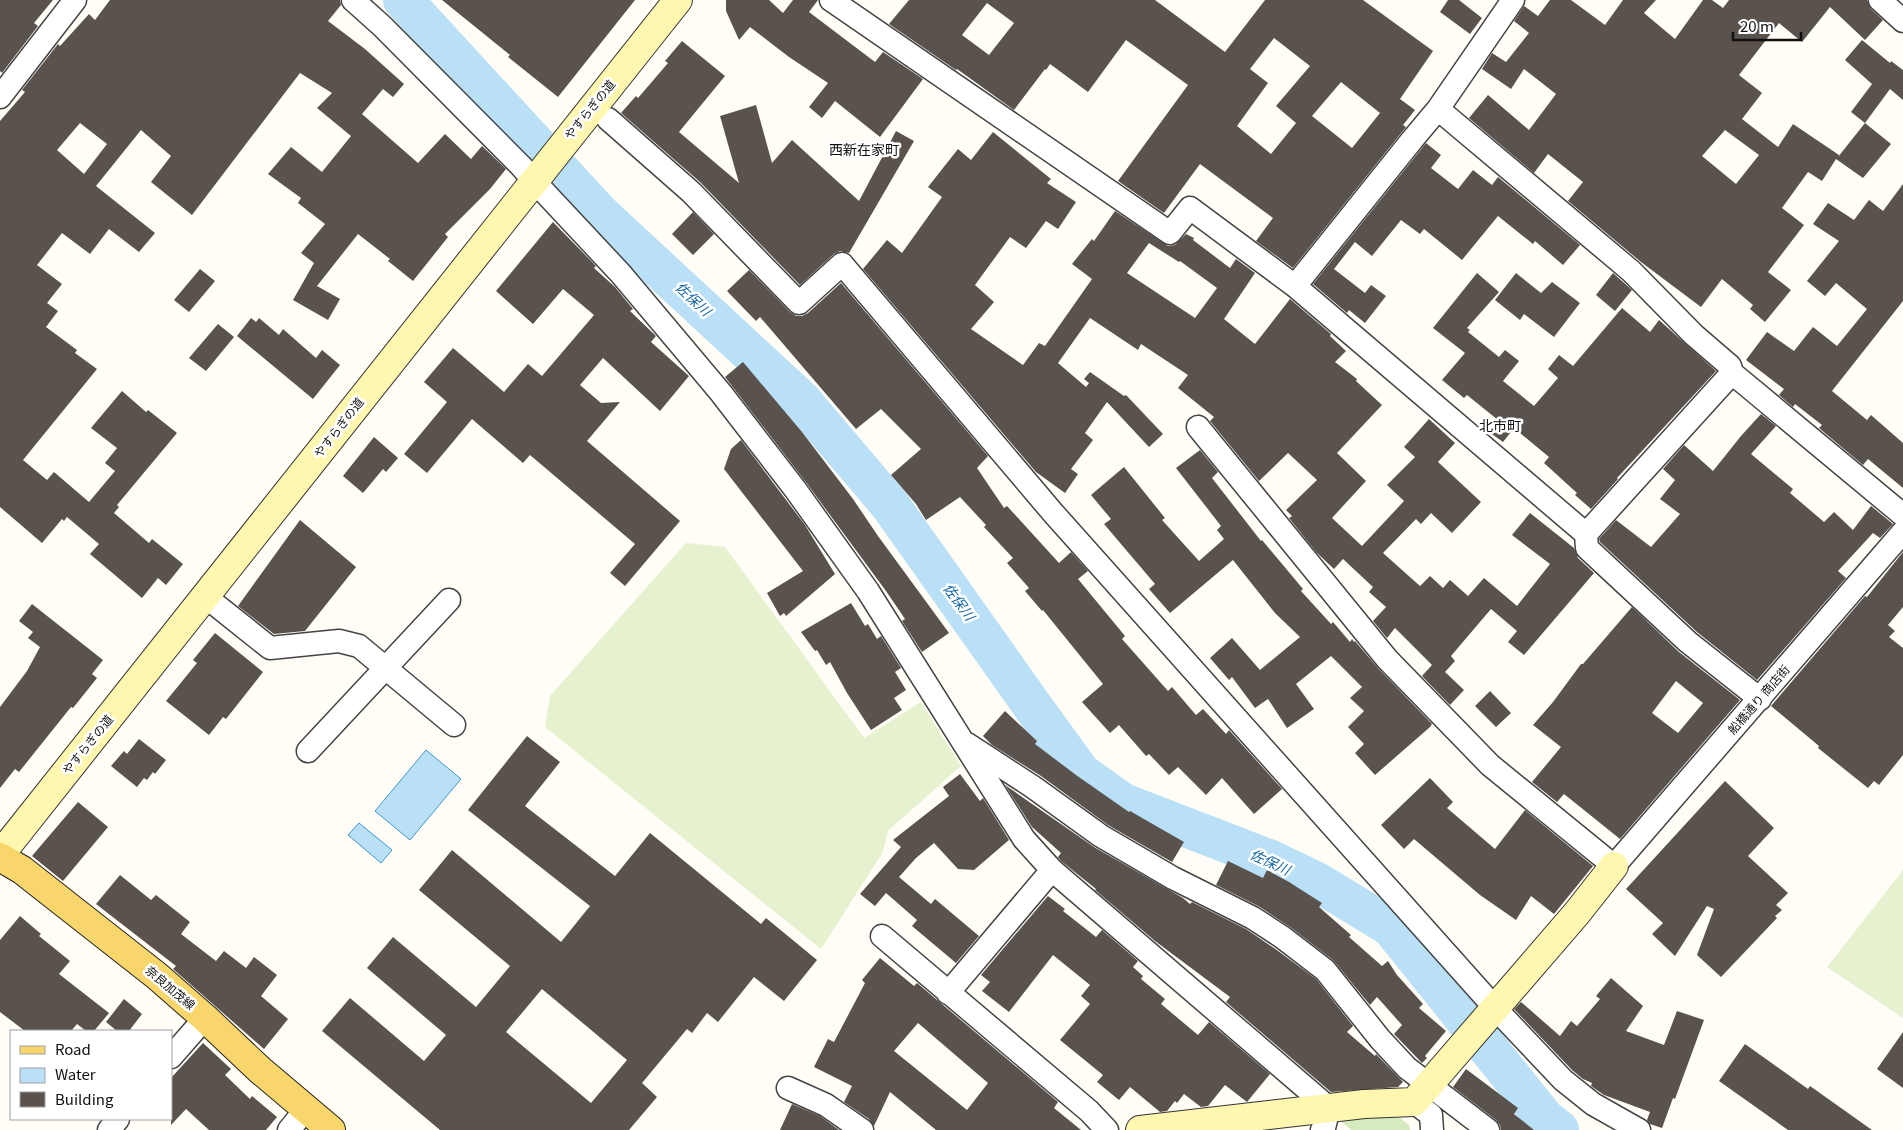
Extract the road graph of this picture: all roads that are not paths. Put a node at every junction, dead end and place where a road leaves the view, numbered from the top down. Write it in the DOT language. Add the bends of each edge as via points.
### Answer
graph roads {
  1 [pos="75,0"];
  2 [pos="353,0"];
  3 [pos="678,0"];
  4 [pos="1513,0"];
  5 [pos="1880,0"];
  6 [pos="844,4"];
  7 [pos="1903,21"];
  8 [pos="0,97"];
  9 [pos="1438,110"];
  10 [pos="608,120"];
  11 [pos="537,177"];
  12 [pos="1296,286"];
  13 [pos="1732,373"];
  14 [pos="1198,427"];
  15 [pos="1903,515"];
  16 [pos="1903,532"];
  17 [pos="1586,534"];
  18 [pos="206,597"];
  19 [pos="450,600"];
  20 [pos="386,670"];
  21 [pos="1760,699"];
  22 [pos="454,725"];
  23 [pos="961,741"];
  24 [pos="308,751"];
  25 [pos="0,856"];
  26 [pos="1614,866"];
  27 [pos="1052,870"];
  28 [pos="882,936"];
  29 [pos="948,993"];
  30 [pos="1495,1008"];
  31 [pos="205,1018"];
  32 [pos="172,1056"];
  33 [pos="788,1088"];
  34 [pos="1421,1093"];
  35 [pos="1325,1119"];
  36 [pos="117,1120"];
  37 [pos="298,1120"];
  38 [pos="109,1130"];
  39 [pos="330,1130"];
  40 [pos="862,1130"];
  41 [pos="1107,1130"];
  42 [pos="1140,1130"];
  43 [pos="1432,1130"];
  44 [pos="1488,1130"];
  45 [pos="1639,1130"];
  1 -- 8 [label="street"];
  2 -- 11 [label="street" via="521,166"];
  3 -- 11 [label="street, やすらぎの道"];
  4 -- 9 [label="street"];
  5 -- 7 [label="street"];
  6 -- 12 [label="street" via="1170,232 1190,208"];
  9 -- 12 [label="street"];
  9 -- 13 [label="street" via="1630,271 1730,366"];
  10 -- 30 [label="street" via="691,192 799,303 842,264 1054,514"];
  11 -- 18 [label="street, やすらぎの道"];
  11 -- 23 [label="street" via="721,393 796,489 868,591"];
  12 -- 17 [label="street"];
  13 -- 15 [label="street"];
  13 -- 17 [label="street"];
  14 -- 26 [label="street" via="1387,659 1490,765"];
  16 -- 21 [label="street, 船橋通り 商店街"];
  17 -- 21 [label="street" via="1587,548 1688,642"];
  18 -- 20 [label="street" via="270,648 340,641 359,646"];
  18 -- 25 [label="street, やすらぎの道"];
  19 -- 20 [label="street"];
  20 -- 22 [label="street"];
  20 -- 24 [label="street"];
  21 -- 26 [label="street, 船橋通り 商店街"];
  23 -- 27 [label="street" via="1024,839"];
  23 -- 34 [label="street" via="1101,836 1282,937 1325,970 1407,1068"];
  25 -- 31 [label="main road, 奈良加茂線" via="157,976"];
  26 -- 30 [label="street"];
  27 -- 29 [label="street"];
  27 -- 35 [label="street"];
  28 -- 29 [label="street"];
  29 -- 41 [label="street"];
  30 -- 34 [label="street"];
  30 -- 45 [label="street" via="1563,1080 1593,1104"];
  31 -- 32 [label="street"];
  31 -- 37 [label="main road, 奈良加茂線" via="260,1070"];
  33 -- 40 [label="street" via="826,1105"];
  34 -- 35 [label="street" via="1364,1104"];
  34 -- 43 [label="street" via="1431,1115"];
  34 -- 44 [label="street"];
  35 -- 42 [label="street"];
  36 -- 38 [label="street"];
  37 -- 39 [label="main road, 奈良加茂線"];
}
